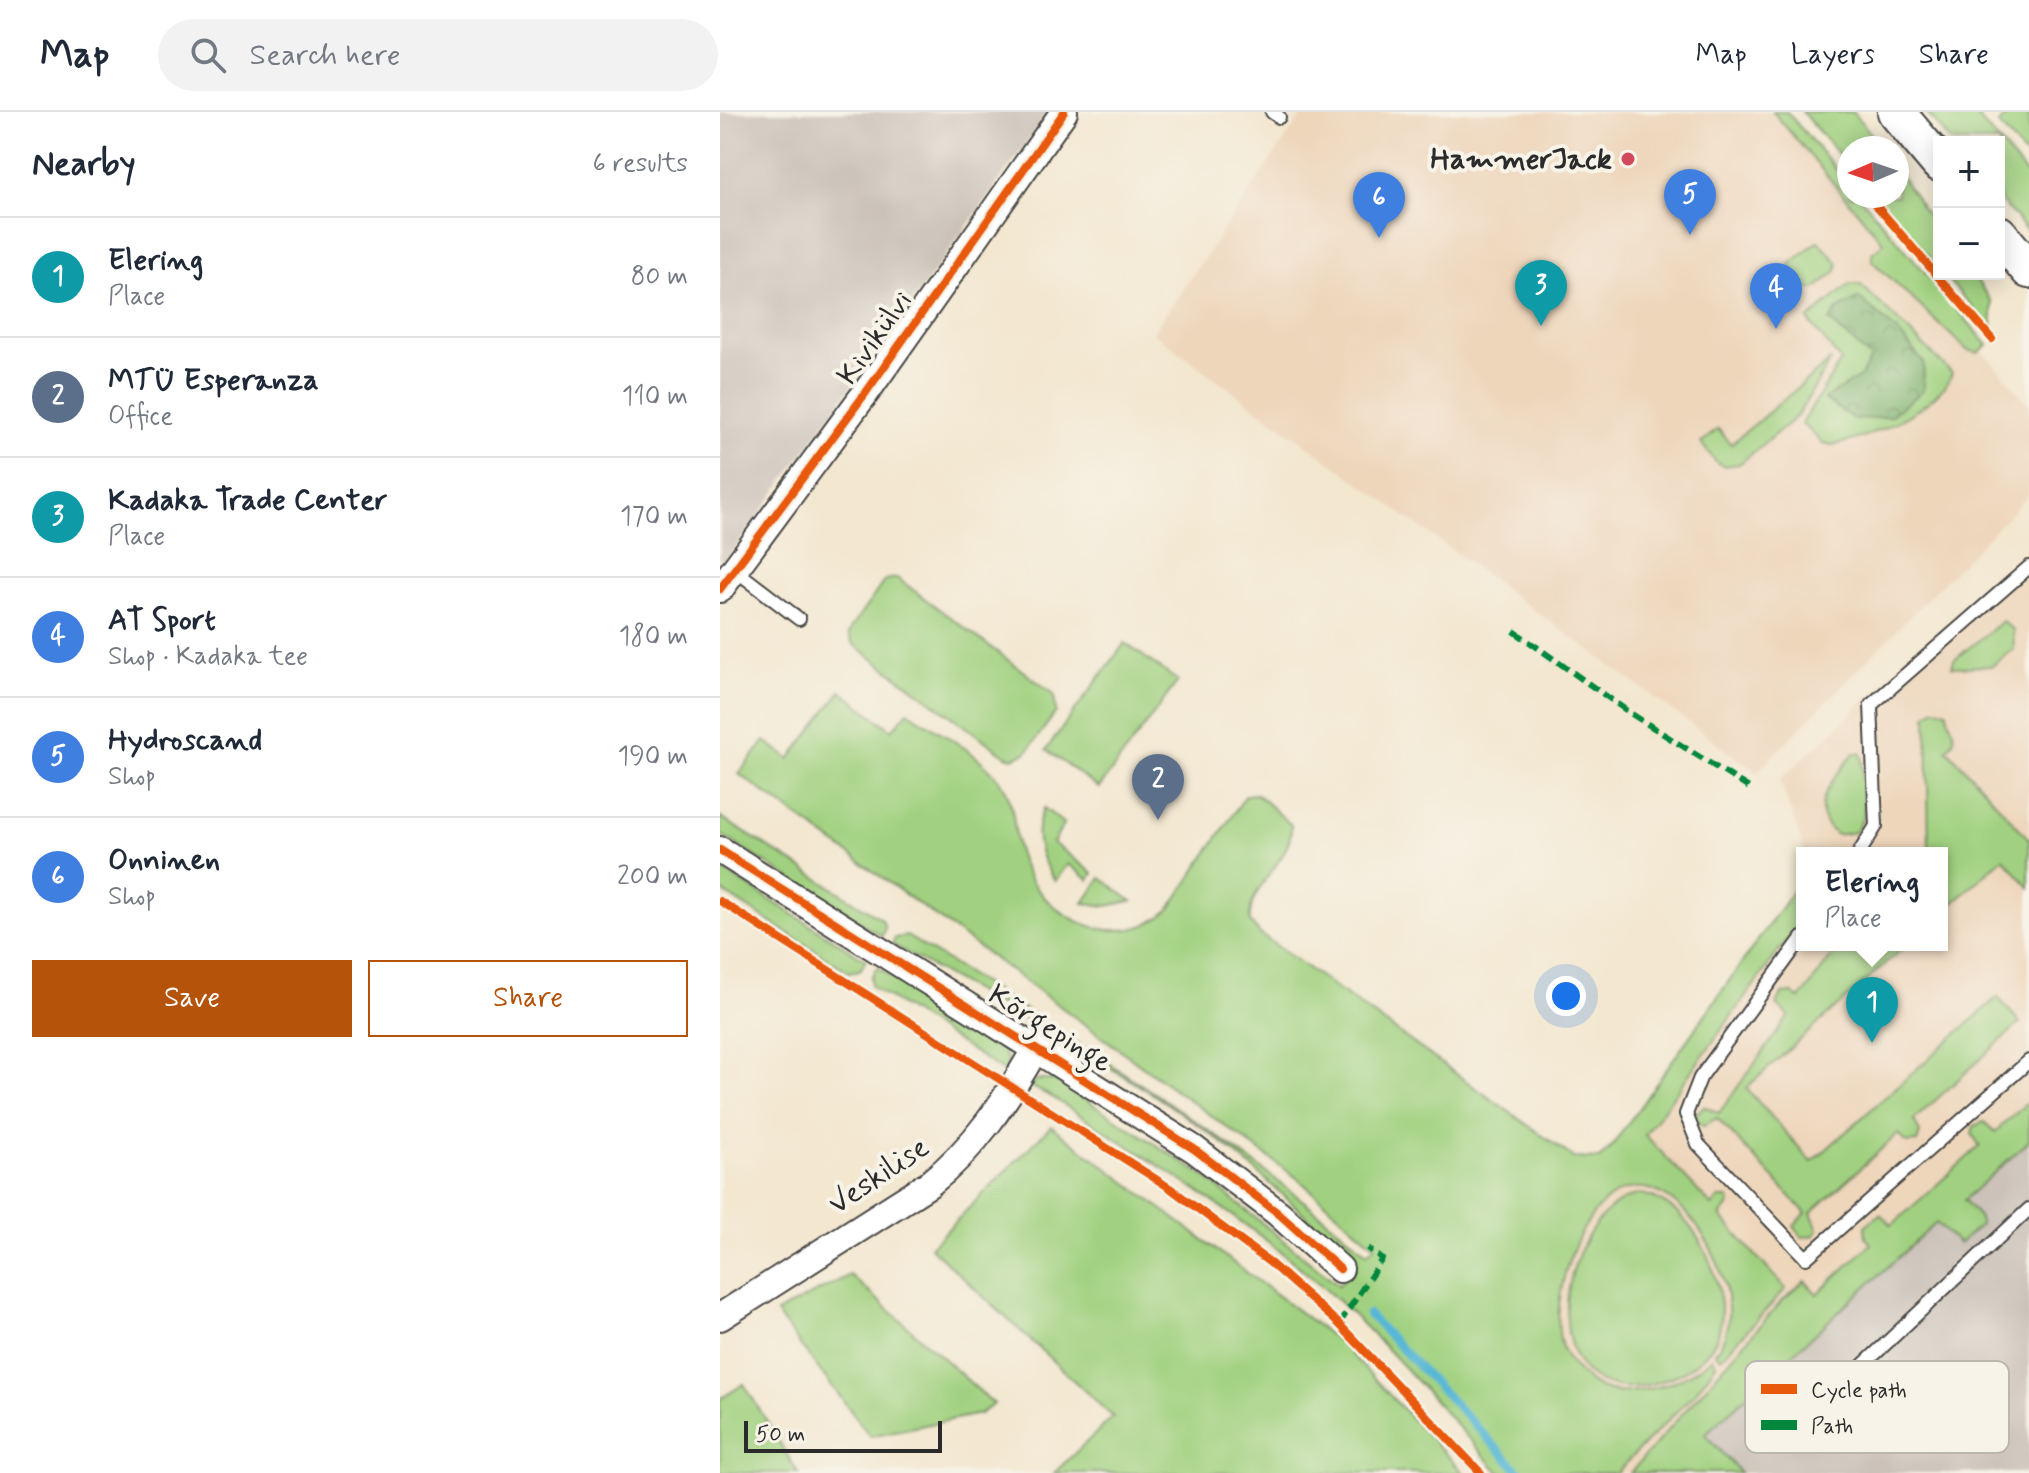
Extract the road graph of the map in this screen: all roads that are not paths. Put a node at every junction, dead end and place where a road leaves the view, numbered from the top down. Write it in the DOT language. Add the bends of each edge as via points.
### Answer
graph roads {
  1 [pos="1064,112"];
  2 [pos="1896,112"];
  3 [pos="1933,156"];
  4 [pos="2005,241"];
  5 [pos="2029,270"];
  6 [pos="2029,567"];
  7 [pos="727,579"];
  8 [pos="799,619"];
  9 [pos="1863,847"];
  10 [pos="720,850"];
  11 [pos="1796,946"];
  12 [pos="1036,1048"];
  13 [pos="2029,1061"];
  14 [pos="2029,1209"];
  15 [pos="1340,1269"];
  16 [pos="720,1317"];
  17 [pos="1867,1361"];
  1 -- 7 [label="street, Kivikülvi"];
  2 -- 3 [label="main road"];
  4 -- 5 [label="main road"];
  6 -- 9 [label="lane" via="1871,705 1876,826"];
  7 -- 8 [label="lane"];
  10 -- 12 [label="street, Kõrgepinge"];
  11 -- 13 [label="lane" via="1700,1078 1686,1114 1698,1144 1806,1258"];
  12 -- 15 [label="street, Kõrgepinge" via="1194,1149"];
  12 -- 16 [label="street, Veskilise" via="1005,1100 956,1163"];
  14 -- 17 [label="lane"];
}
